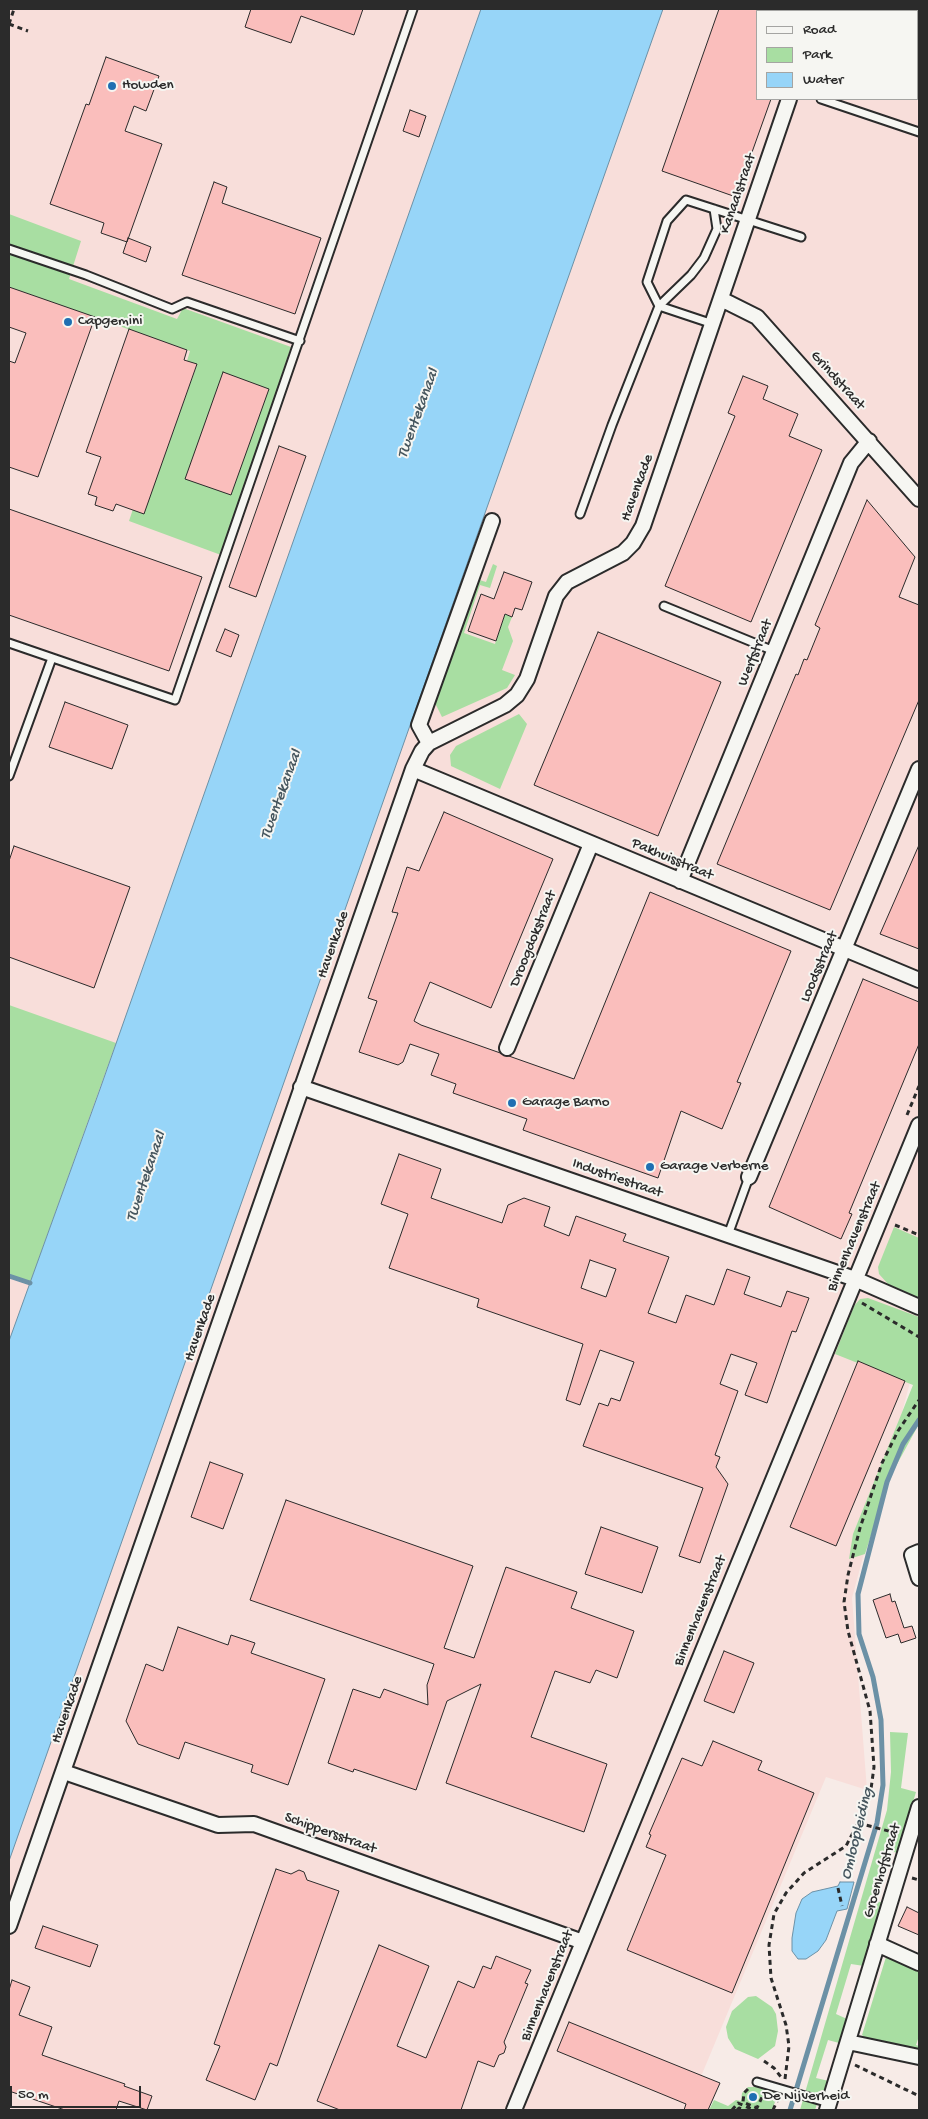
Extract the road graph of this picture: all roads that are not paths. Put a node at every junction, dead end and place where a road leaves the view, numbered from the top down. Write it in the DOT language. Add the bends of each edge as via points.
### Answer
graph roads {
  1 [pos="413,9"];
  2 [pos="789,100"];
  3 [pos="836,101"];
  4 [pos="919,132"];
  5 [pos="714,209"];
  6 [pos="748,220"];
  7 [pos="801,237"];
  8 [pos="9,250"];
  9 [pos="721,299"];
  10 [pos="660,306"];
  11 [pos="713,324"];
  12 [pos="300,341"];
  13 [pos="869,441"];
  14 [pos="919,499"];
  15 [pos="580,514"];
  16 [pos="492,521"];
  17 [pos="664,606"];
  18 [pos="9,643"];
  19 [pos="774,651"];
  20 [pos="52,658"];
  21 [pos="429,742"];
  22 [pos="413,769"];
  23 [pos="919,769"];
  24 [pos="9,776"];
  25 [pos="591,844"];
  26 [pos="680,881"];
  27 [pos="845,948"];
  28 [pos="919,980"];
  29 [pos="507,1048"];
  30 [pos="301,1087"];
  31 [pos="919,1125"];
  32 [pos="749,1177"];
  33 [pos="728,1235"];
  34 [pos="855,1279"];
  35 [pos="919,1307"];
  36 [pos="916,1554"];
  37 [pos="919,1578"];
  38 [pos="64,1772"];
  39 [pos="919,1808"];
  40 [pos="9,1926"];
  41 [pos="583,1942"];
  42 [pos="878,1944"];
  43 [pos="919,1963"];
  44 [pos="848,2042"];
  45 [pos="919,2056"];
  46 [pos="757,2082"];
  47 [pos="828,2106"];
  48 [pos="514,2110"];
  1 -- 12 [label="lane"];
  2 -- 6 [label="street, Kanaalstraat"];
  3 -- 4 [label="lane"];
  5 -- 6 [label="lane"];
  5 -- 10 [label="lane" via="717,229 704,258"];
  5 -- 10 [label="lane" via="686,200 667,221 647,282"];
  6 -- 7 [label="lane"];
  6 -- 9 [label="street, Kanaalstraat"];
  8 -- 12 [label="lane" via="86,275 172,310 187,302"];
  9 -- 11 [label="street, Havenkade"];
  9 -- 13 [label="street, Grindstraat" via="757,317"];
  10 -- 11 [label="lane"];
  10 -- 15 [label="lane"];
  11 -- 21 [label="street, Havenkade" via="643,526 633,542 623,553 567,582 556,596 527,679 517,695"];
  12 -- 20 [label="lane" via="175,700"];
  13 -- 14 [label="street, Grindstraat"];
  13 -- 19 [label="street, Werfstraat" via="851,463"];
  16 -- 21 [label="street" via="418,725"];
  17 -- 19 [label="lane"];
  18 -- 20 [label="lane"];
  19 -- 26 [label="street, Werfstraat"];
  20 -- 24 [label="lane"];
  21 -- 22 [label="street, Havenkade"];
  22 -- 25 [label="street, Pakhuisstraat"];
  22 -- 30 [label="street, Havenkade"];
  23 -- 27 [label="street, Loodsstraat"];
  25 -- 26 [label="street, Pakhuisstraat"];
  25 -- 29 [label="street, Droogdokstraat"];
  26 -- 27 [label="street, Pakhuisstraat"];
  27 -- 28 [label="street, Pakhuisstraat"];
  27 -- 32 [label="street, Loodsstraat"];
  30 -- 33 [label="street, Industriestraat"];
  30 -- 38 [label="street, Havenkade"];
  31 -- 34 [label="street, Binnenhavenstraat"];
  32 -- 33 [label="lane"];
  33 -- 34 [label="street, Industriestraat"];
  34 -- 35 [label="street, Industriestraat"];
  34 -- 41 [label="street, Binnenhavenstraat"];
  36 -- 37 [label="street"];
  38 -- 40 [label="street, Havenkade"];
  38 -- 41 [label="street, Schippersstraat" via="218,1825 254,1824"];
  39 -- 42 [label="street, Groenhofstraat"];
  41 -- 48 [label="street, Binnenhavenstraat"];
  42 -- 43 [label="street"];
  42 -- 44 [label="street, Groenhofstraat"];
  44 -- 45 [label="street"];
  44 -- 47 [label="street, Groenhofstraat"];
  46 -- 47 [label="lane"];
}
